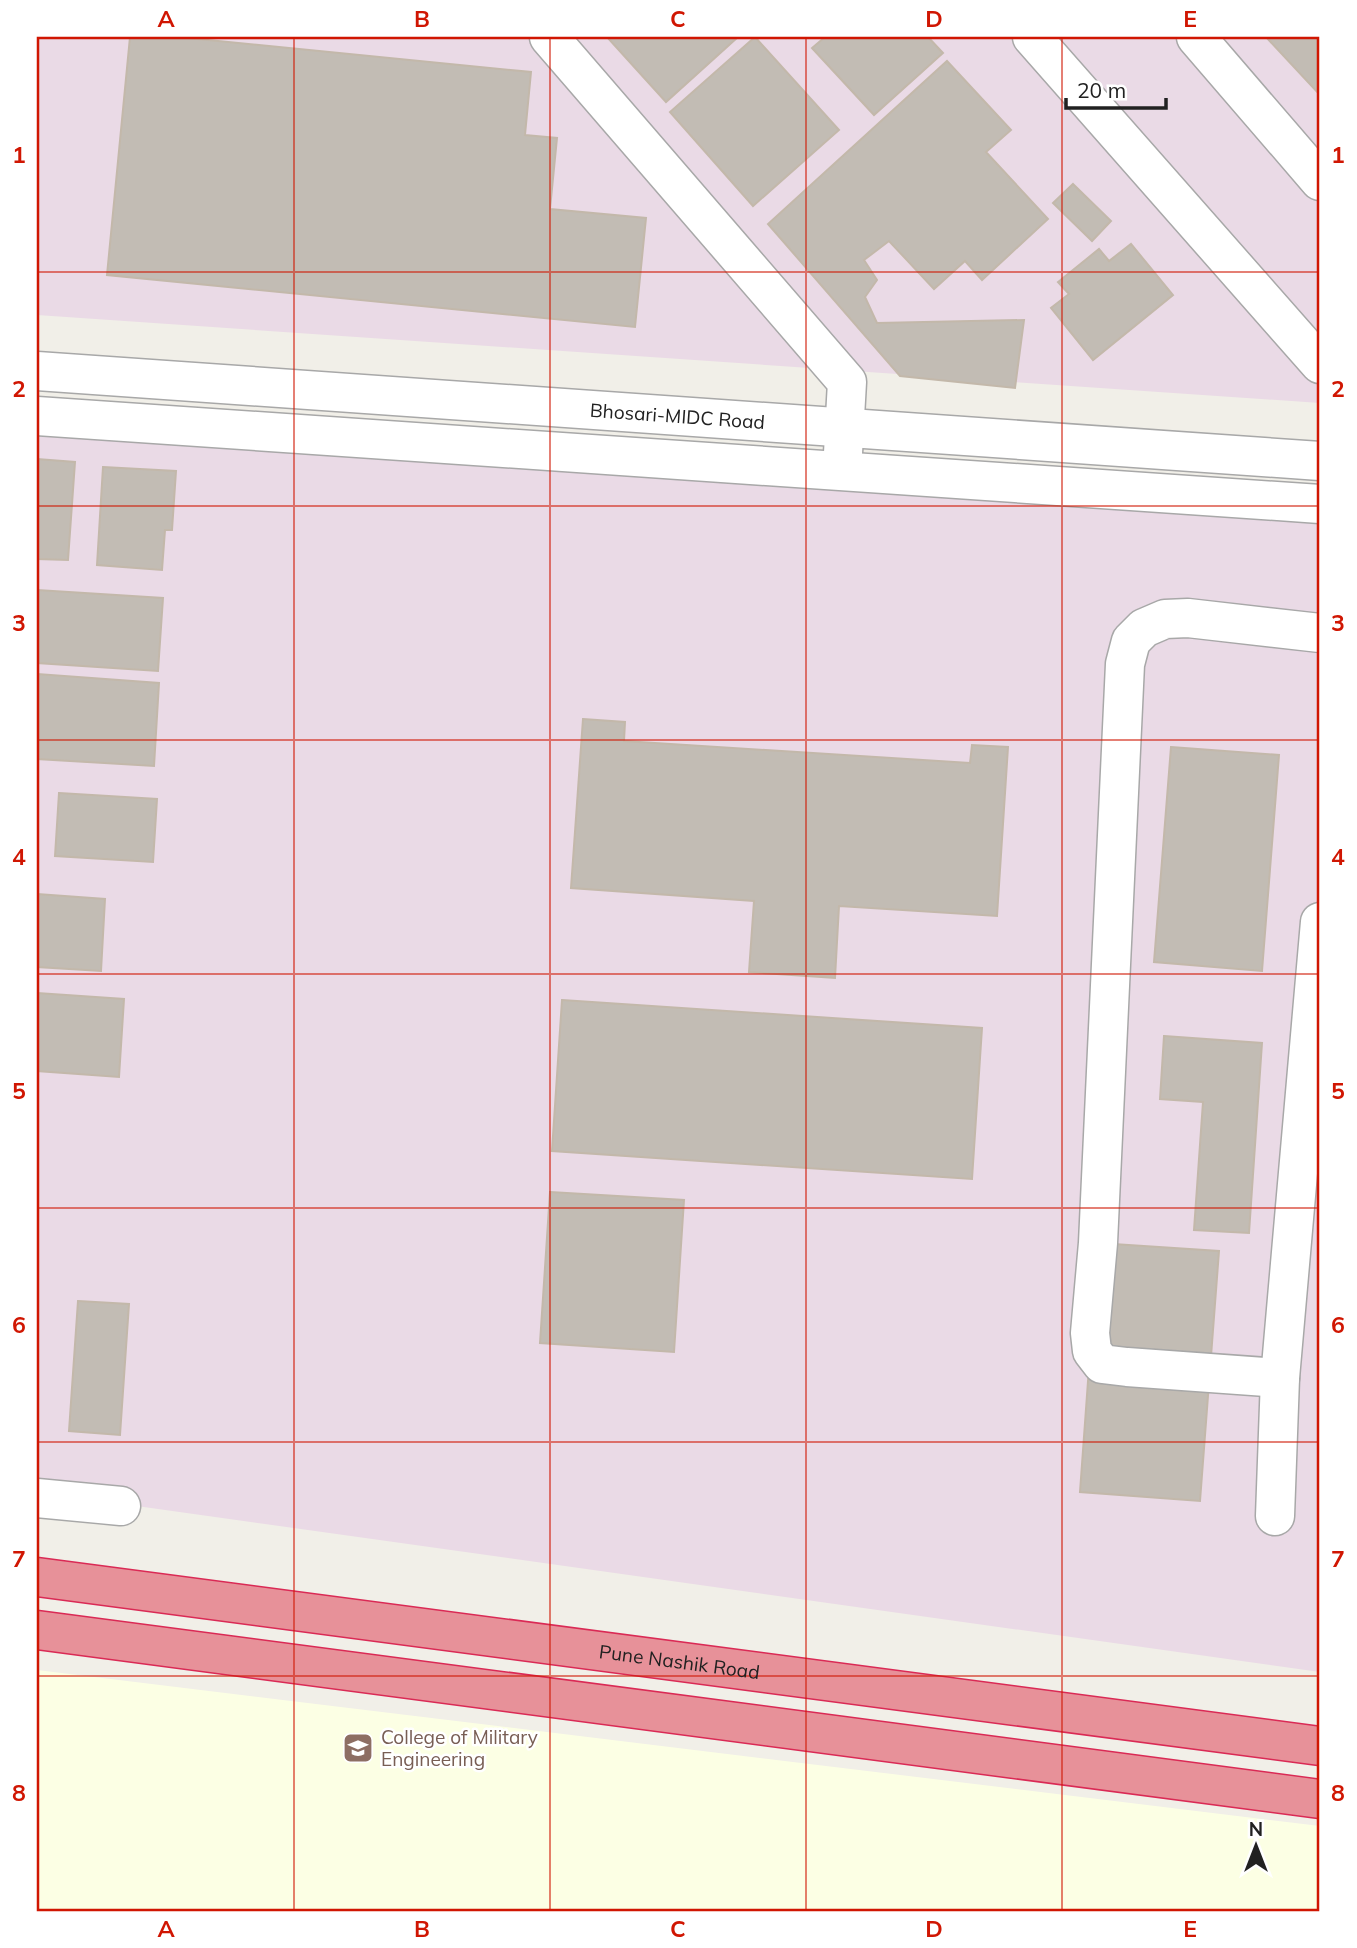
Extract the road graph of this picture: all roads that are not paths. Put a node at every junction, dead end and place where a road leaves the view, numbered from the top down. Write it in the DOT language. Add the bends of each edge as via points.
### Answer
graph roads {
  1 [pos="550,37"];
  2 [pos="1032,37"];
  3 [pos="1196,37"];
  4 [pos="1320,181"];
  5 [pos="1320,364"];
  6 [pos="37,372"];
  7 [pos="37,416"];
  8 [pos="845,427"];
  9 [pos="1320,461"];
  10 [pos="843,471"];
  11 [pos="1320,505"];
  12 [pos="1320,633"];
  13 [pos="1320,922"];
  14 [pos="1280,1378"];
  15 [pos="37,1498"];
  16 [pos="121,1506"];
  17 [pos="1275,1516"];
  18 [pos="37,1577"];
  19 [pos="37,1630"];
  20 [pos="1320,1746"];
  21 [pos="1320,1799"];
  1 -- 8 [label="street" via="847,382"];
  2 -- 5 [label="street"];
  3 -- 4 [label="street"];
  6 -- 8 [label="street, Bhosari-MIDC Road"];
  7 -- 10 [label="street"];
  8 -- 9 [label="street, Bhosari-MIDC Road"];
  8 -- 10 [label="street"];
  10 -- 11 [label="street"];
  12 -- 14 [label="street" via="1165,619 1144,628 1132,641 1125,664 1092,1351 1102,1364"];
  13 -- 14 [label="street"];
  14 -- 17 [label="street"];
  15 -- 16 [label="street"];
  18 -- 20 [label="highway, Pune Nashik Road"];
  19 -- 21 [label="highway"];
}
